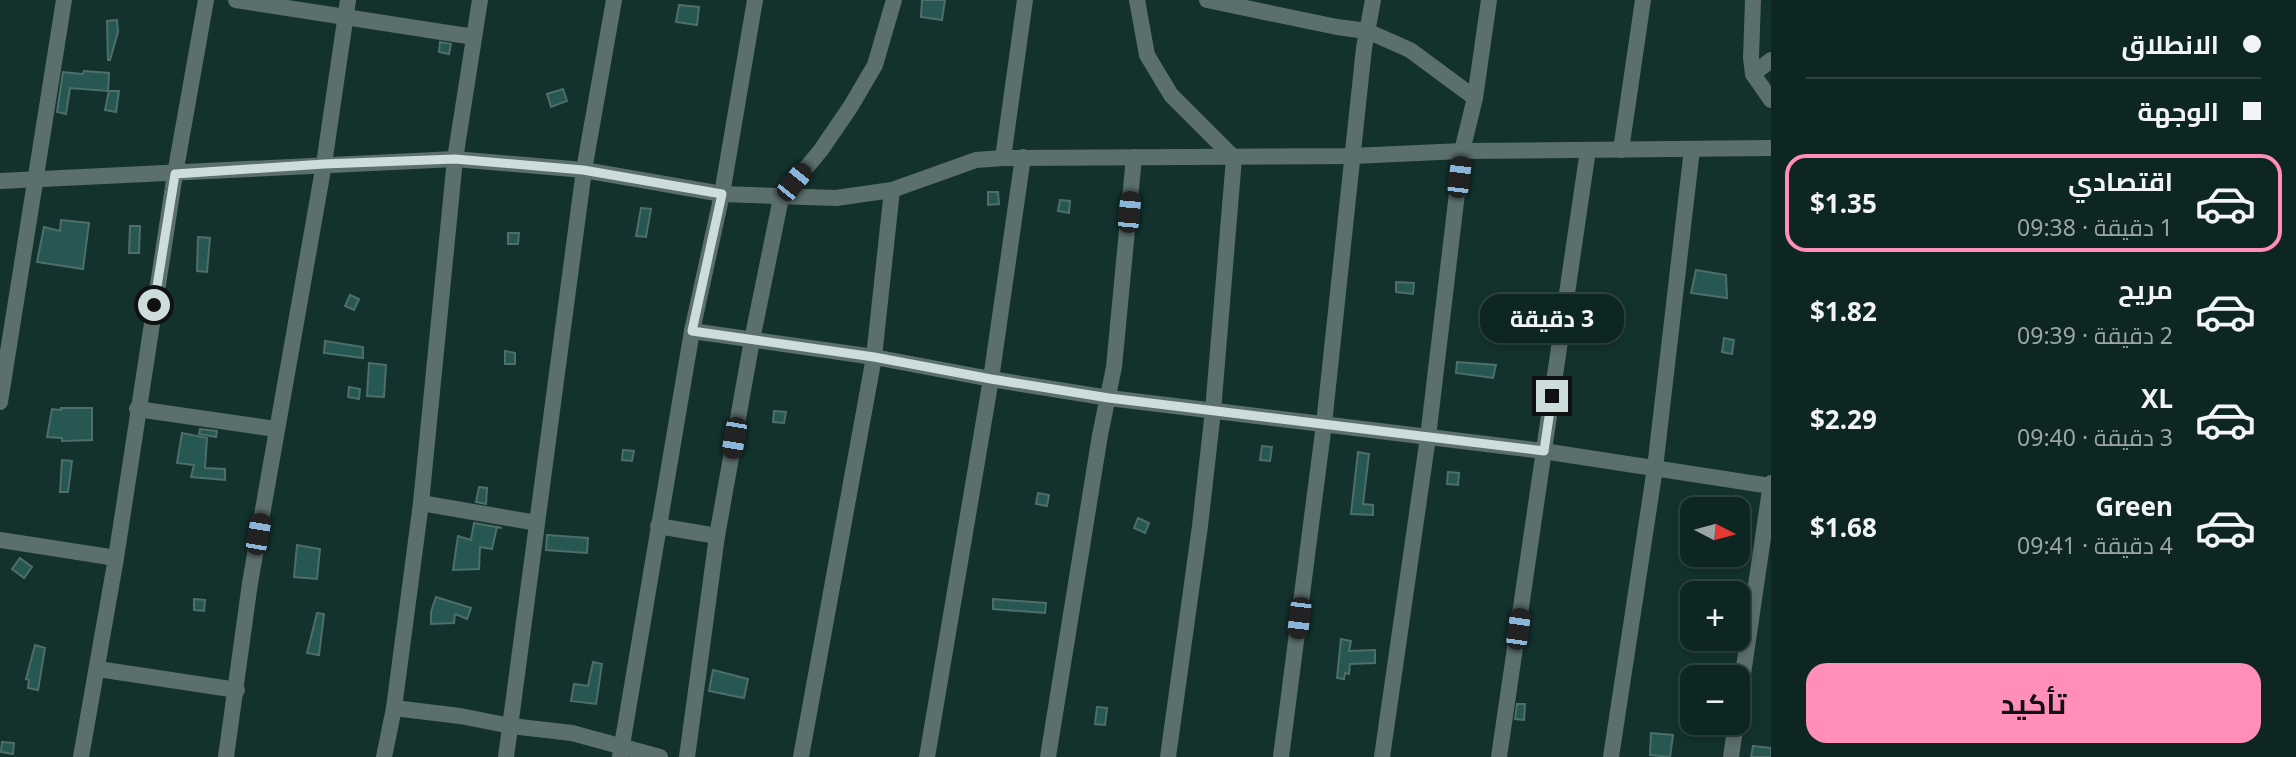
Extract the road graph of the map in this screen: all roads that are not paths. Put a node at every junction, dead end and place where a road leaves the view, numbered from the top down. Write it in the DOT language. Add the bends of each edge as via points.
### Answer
graph roads {
  1 [pos="64,0"];
  2 [pos="206,0"];
  3 [pos="236,0"];
  4 [pos="348,0"];
  5 [pos="480,0"];
  6 [pos="614,0"];
  7 [pos="755,0"];
  8 [pos="894,0"];
  9 [pos="1025,0"];
  10 [pos="1137,0"];
  11 [pos="1207,0"];
  12 [pos="1373,0"];
  13 [pos="1489,0"];
  14 [pos="1643,0"];
  15 [pos="1753,0"];
  16 [pos="1268,7"];
  17 [pos="345,17"];
  18 [pos="1367,31"];
  19 [pos="474,37"];
  20 [pos="1771,60"];
  21 [pos="1753,74"];
  22 [pos="1475,98"];
  23 [pos="1771,100"];
  24 [pos="1771,148"];
  25 [pos="1692,149"];
  26 [pos="1588,150"];
  27 [pos="1621,150"];
  28 [pos="1462,151"];
  29 [pos="1352,156"];
  30 [pos="1023,157"];
  31 [pos="1003,158"];
  32 [pos="1134,158"];
  33 [pos="1234,158"];
  34 [pos="455,159"];
  35 [pos="324,164"];
  36 [pos="583,170"];
  37 [pos="175,174"];
  38 [pos="36,180"];
  39 [pos="0,181"];
  40 [pos="892,190"];
  41 [pos="722,194"];
  42 [pos="781,198"];
  43 [pos="692,331"];
  44 [pos="752,340"];
  45 [pos="874,357"];
  46 [pos="991,379"];
  47 [pos="1109,398"];
  48 [pos="0,402"];
  49 [pos="137,409"];
  50 [pos="1213,411"];
  51 [pos="1324,424"];
  52 [pos="276,429"];
  53 [pos="1428,437"];
  54 [pos="1544,451"];
  55 [pos="1655,468"];
  56 [pos="1771,485"];
  57 [pos="421,503"];
  58 [pos="537,523"];
  59 [pos="658,526"];
  60 [pos="717,536"];
  61 [pos="0,540"];
  62 [pos="116,558"];
  63 [pos="1744,665"];
  64 [pos="98,669"];
  65 [pos="237,690"];
  66 [pos="394,708"];
  67 [pos="511,726"];
  68 [pos="1734,735"];
  69 [pos="621,751"];
  70 [pos="82,757"];
  71 [pos="226,757"];
  72 [pos="384,757"];
  73 [pos="506,757"];
  74 [pos="660,757"];
  75 [pos="687,757"];
  76 [pos="802,757"];
  77 [pos="927,757"];
  78 [pos="1048,757"];
  79 [pos="1168,757"];
  80 [pos="1282,757"];
  81 [pos="1382,757"];
  82 [pos="1499,757"];
  83 [pos="1611,757"];
  84 [pos="1731,757"];
  1 -- 38 [label="street"];
  2 -- 37 [label="street"];
  3 -- 17 [label="street"];
  4 -- 17 [label="street"];
  5 -- 19 [label="street"];
  6 -- 36 [label="street"];
  7 -- 41 [label="street"];
  8 -- 42 [label="street" via="869,75 821,150"];
  9 -- 31 [label="street"];
  10 -- 33 [label="street" via="1147,55 1171,95"];
  11 -- 16 [label="street"];
  12 -- 18 [label="street"];
  13 -- 22 [label="street"];
  14 -- 27 [label="street"];
  15 -- 21 [label="street"];
  16 -- 18 [label="street"];
  17 -- 19 [label="street"];
  17 -- 35 [label="street"];
  18 -- 22 [label="street" via="1410,50"];
  18 -- 29 [label="street"];
  19 -- 34 [label="street"];
  20 -- 21 [label="street"];
  21 -- 23 [label="street"];
  22 -- 28 [label="street"];
  24 -- 25 [label="street"];
  25 -- 27 [label="street"];
  25 -- 55 [label="street"];
  26 -- 27 [label="street"];
  26 -- 28 [label="street"];
  26 -- 54 [label="street"];
  28 -- 29 [label="street"];
  28 -- 53 [label="street"];
  29 -- 33 [label="street"];
  29 -- 51 [label="street"];
  30 -- 31 [label="street"];
  30 -- 32 [label="street"];
  30 -- 46 [label="street"];
  31 -- 40 [label="street" via="976,160"];
  32 -- 33 [label="street"];
  32 -- 47 [label="street"];
  33 -- 50 [label="street"];
  34 -- 35 [label="street"];
  34 -- 36 [label="street"];
  34 -- 57 [label="street"];
  35 -- 37 [label="street"];
  35 -- 52 [label="street"];
  36 -- 41 [label="street"];
  36 -- 58 [label="street"];
  37 -- 38 [label="street"];
  37 -- 49 [label="street"];
  38 -- 39 [label="street"];
  38 -- 48 [label="street"];
  40 -- 42 [label="street" via="836,198"];
  40 -- 45 [label="street"];
  41 -- 42 [label="street"];
  41 -- 43 [label="street"];
  42 -- 44 [label="street"];
  43 -- 44 [label="street"];
  43 -- 59 [label="street"];
  44 -- 45 [label="street"];
  44 -- 60 [label="street"];
  45 -- 46 [label="street"];
  45 -- 76 [label="street"];
  46 -- 47 [label="street"];
  46 -- 77 [label="street"];
  47 -- 50 [label="street"];
  47 -- 78 [label="street"];
  49 -- 52 [label="street"];
  49 -- 62 [label="street"];
  50 -- 51 [label="street"];
  50 -- 79 [label="street"];
  51 -- 53 [label="street"];
  51 -- 80 [label="street"];
  52 -- 65 [label="street"];
  53 -- 54 [label="street"];
  53 -- 81 [label="street"];
  54 -- 55 [label="street"];
  54 -- 82 [label="street"];
  55 -- 56 [label="street"];
  55 -- 83 [label="street"];
  56 -- 63 [label="street"];
  57 -- 58 [label="street"];
  57 -- 66 [label="street"];
  58 -- 67 [label="street"];
  59 -- 60 [label="street"];
  59 -- 69 [label="street"];
  60 -- 75 [label="street"];
  61 -- 62 [label="street"];
  62 -- 64 [label="street"];
  64 -- 65 [label="street"];
  64 -- 70 [label="street"];
  65 -- 71 [label="street"];
  66 -- 67 [label="street"];
  66 -- 72 [label="street"];
  67 -- 69 [label="street" via="572,733"];
  67 -- 73 [label="street"];
  68 -- 84 [label="street"];
  69 -- 74 [label="street"];
}
